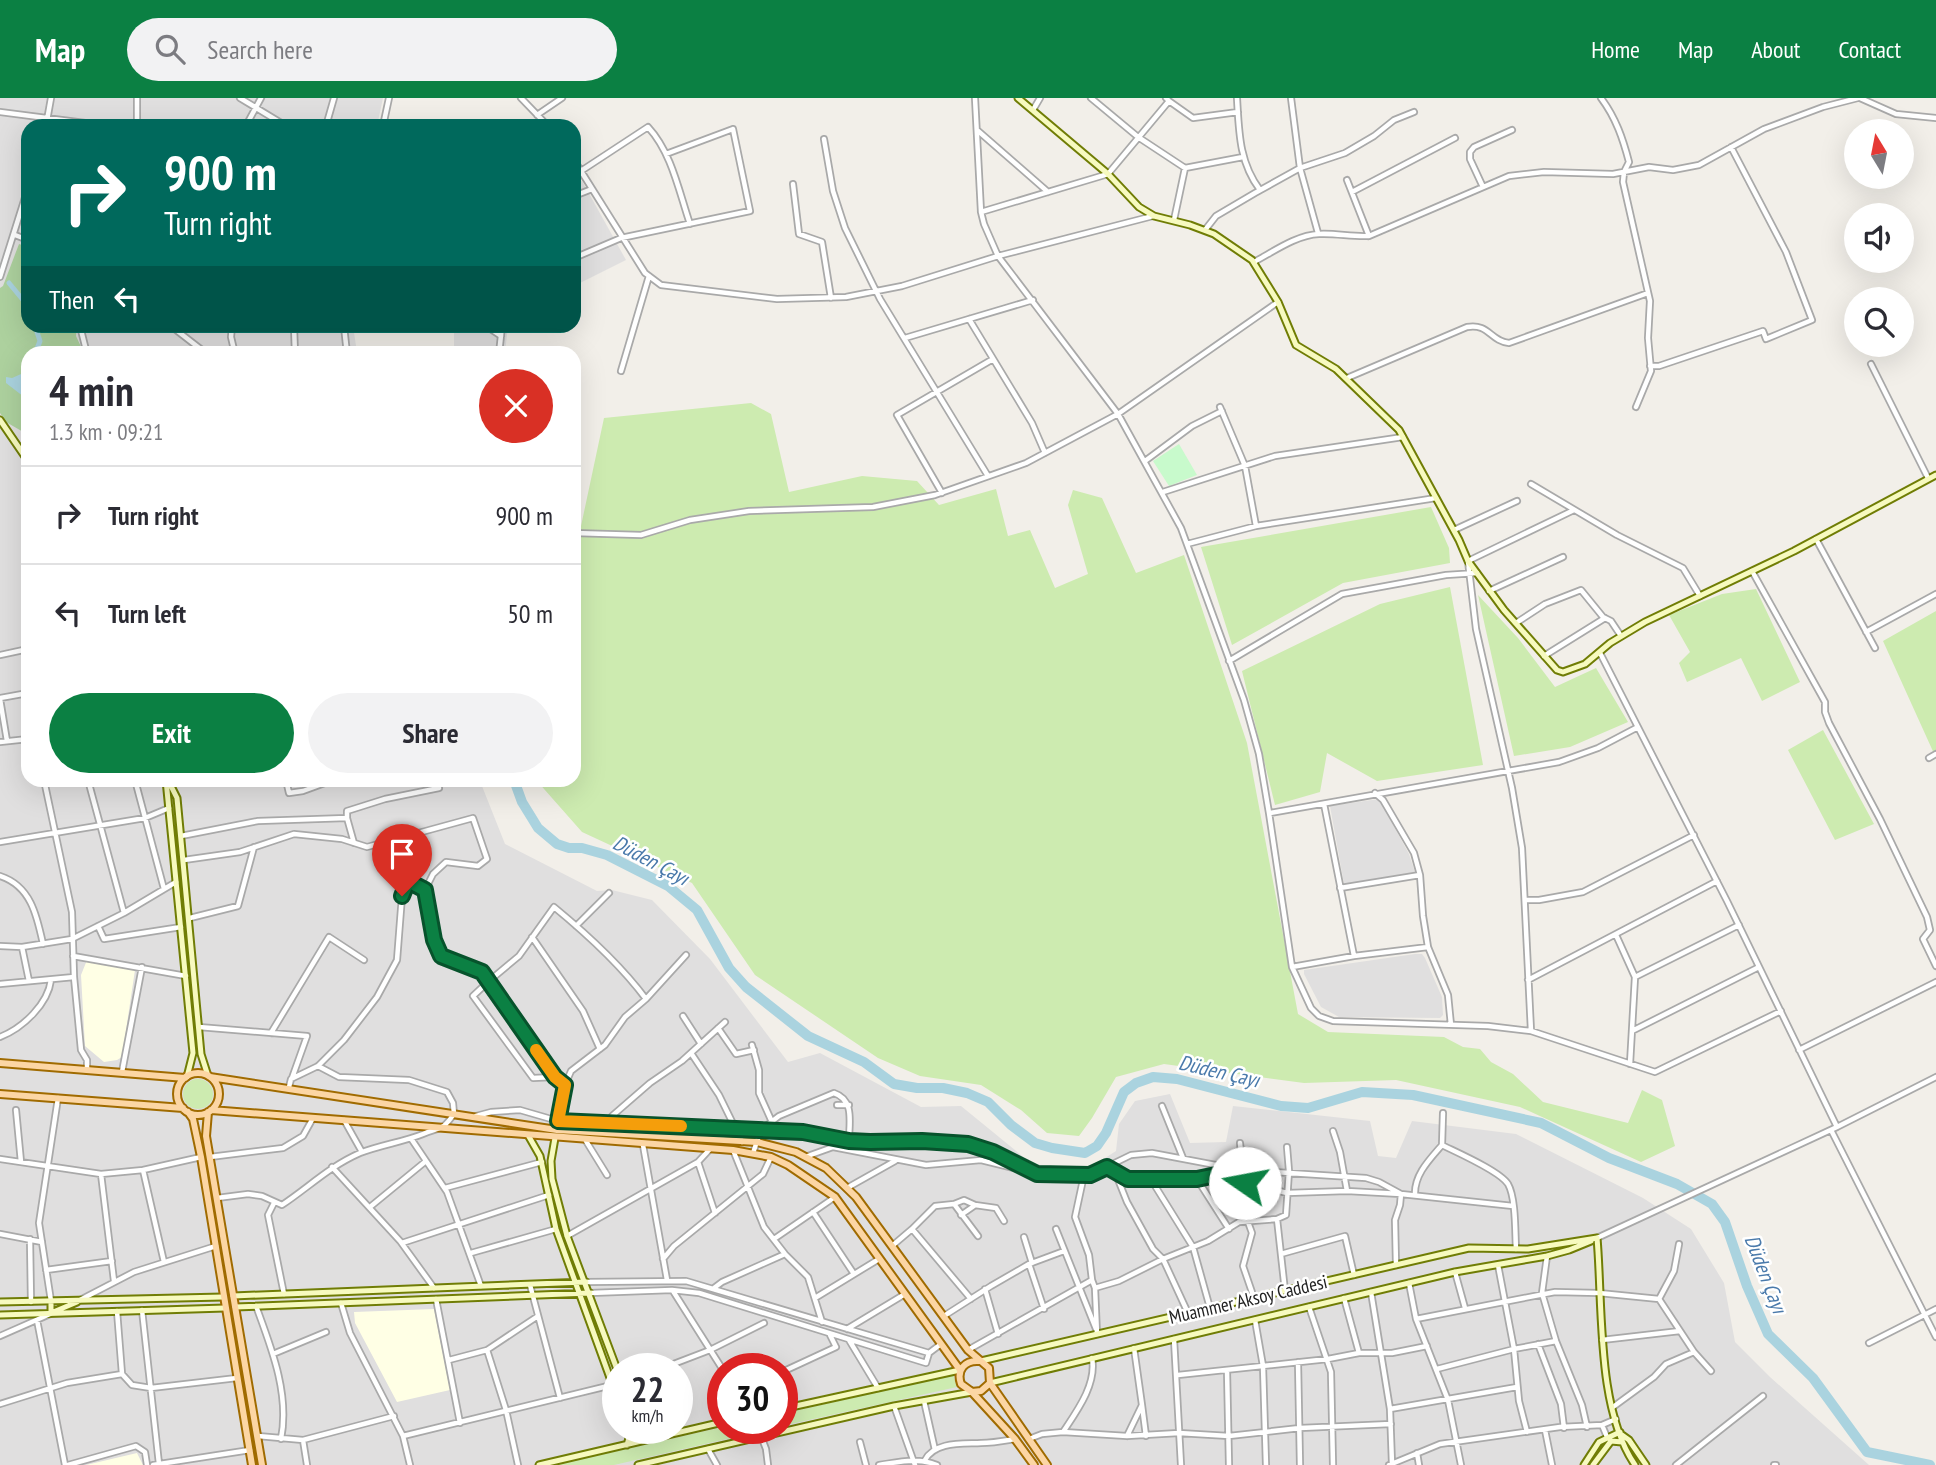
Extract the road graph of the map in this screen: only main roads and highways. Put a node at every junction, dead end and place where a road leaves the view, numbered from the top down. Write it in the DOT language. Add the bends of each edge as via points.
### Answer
graph roads {
  1 [pos="0,1063"];
  2 [pos="209,1076"];
  3 [pos="186,1077"];
  4 [pos="0,1094"];
  5 [pos="185,1110"];
  6 [pos="209,1111"];
  7 [pos="981,1361"];
  8 [pos="960,1370"];
  9 [pos="990,1382"];
  10 [pos="972,1392"];
  11 [pos="1031,1464"];
  12 [pos="252,1465"];
  13 [pos="262,1465"];
  14 [pos="1047,1465"];
  1 -- 3 [label="main road"];
  2 -- 3 [label="main road" via="197,1073"];
  2 -- 6 [label="main road" via="219,1095"];
  2 -- 7 [label="main road" via="557,1129 781,1147 826,1168 856,1197 968,1350"];
  3 -- 5 [label="main road" via="178,1089"];
  4 -- 5 [label="main road"];
  5 -- 6 [label="main road" via="201,1115"];
  5 -- 12 [label="main road" via="193,1119 201,1157"];
  6 -- 8 [label="main road" via="733,1150 771,1157 835,1196"];
  6 -- 13 [label="main road" via="206,1136"];
  7 -- 8 [label="main road" via="971,1361"];
  7 -- 9 [label="main road" via="991,1372"];
  8 -- 10 [label="main road" via="961,1384"];
  9 -- 10 [label="main road"];
  9 -- 14 [label="main road"];
  10 -- 11 [label="main road"];
}
